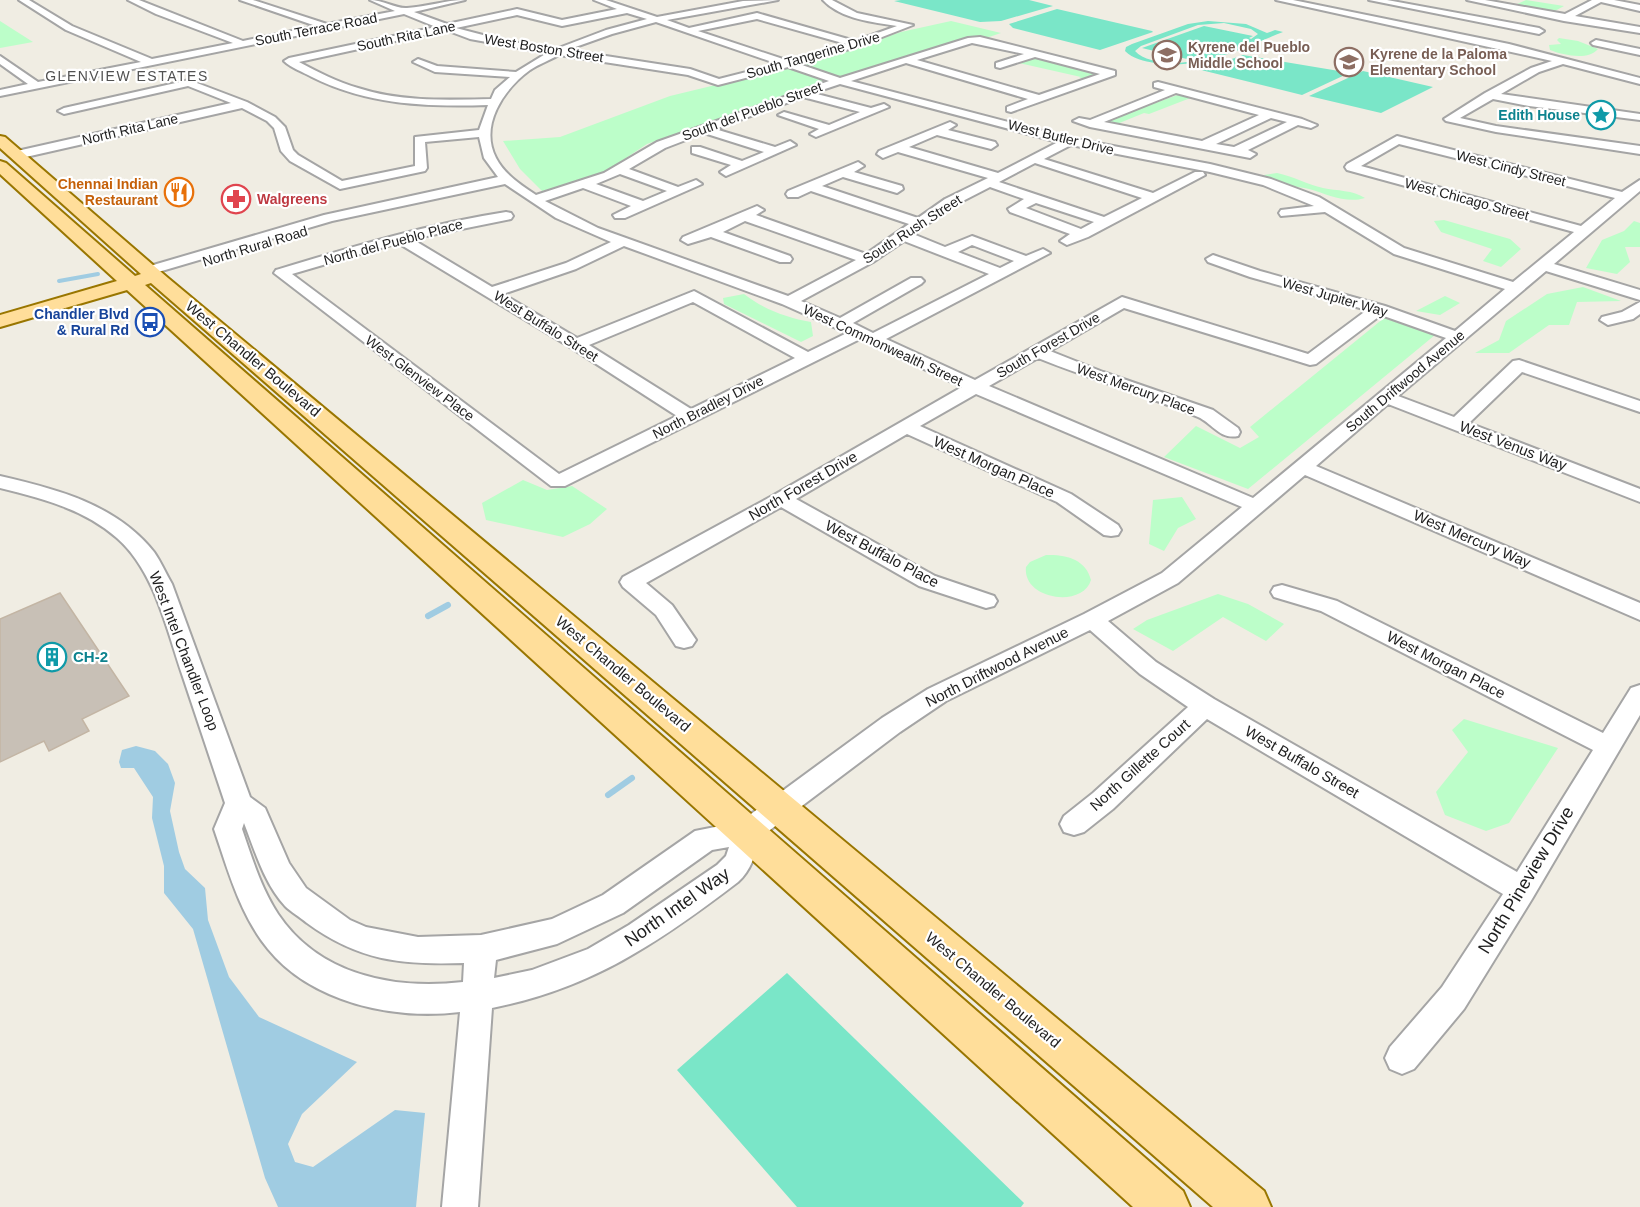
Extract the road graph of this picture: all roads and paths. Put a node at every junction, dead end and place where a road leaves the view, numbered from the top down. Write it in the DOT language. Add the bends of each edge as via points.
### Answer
graph roads {
  1 [pos="23,0"];
  2 [pos="132,0"];
  3 [pos="244,0"];
  4 [pos="374,0"];
  5 [pos="460,0"];
  6 [pos="598,0"];
  7 [pos="705,0"];
  8 [pos="774,0"];
  9 [pos="827,0"];
  10 [pos="1280,0"];
  11 [pos="1373,0"];
  12 [pos="1471,0"];
  13 [pos="1600,0"];
  14 [pos="1638,6"];
  15 [pos="719,7"];
  16 [pos="628,9"];
  17 [pos="404,11"];
  18 [pos="1567,17"];
  19 [pos="657,18"];
  20 [pos="326,27"];
  21 [pos="447,27"];
  22 [pos="1546,27"];
  23 [pos="1623,27"];
  24 [pos="691,30"];
  25 [pos="1640,30"];
  26 [pos="674,34"];
  27 [pos="242,44"];
  28 [pos="856,44"];
  29 [pos="1509,47"];
  30 [pos="559,51"];
  31 [pos="1640,52"];
  32 [pos="1034,54"];
  33 [pos="0,59"];
  34 [pos="905,60"];
  35 [pos="1566,60"];
  36 [pos="418,62"];
  37 [pos="151,63"];
  38 [pos="790,64"];
  39 [pos="1032,67"];
  40 [pos="1121,69"];
  41 [pos="1110,73"];
  42 [pos="519,75"];
  43 [pos="1064,76"];
  44 [pos="965,77"];
  45 [pos="839,81"];
  46 [pos="1640,81"];
  47 [pos="718,82"];
  48 [pos="1086,82"];
  49 [pos="1158,85"];
  50 [pos="37,86"];
  51 [pos="1174,90"];
  52 [pos="0,93"];
  53 [pos="801,93"];
  54 [pos="1489,95"];
  55 [pos="1198,96"];
  56 [pos="1040,99"];
  57 [pos="492,102"];
  58 [pos="837,103"];
  59 [pos="243,104"];
  60 [pos="1179,104"];
  61 [pos="1024,105"];
  62 [pos="884,107"];
  63 [pos="1011,109"];
  64 [pos="871,112"];
  65 [pos="1270,114"];
  66 [pos="784,115"];
  67 [pos="1640,117"];
  68 [pos="798,119"];
  69 [pos="1139,121"];
  70 [pos="1298,122"];
  71 [pos="950,125"];
  72 [pos="1311,125"];
  73 [pos="704,129"];
  74 [pos="831,129"];
  75 [pos="1119,129"];
  76 [pos="937,131"];
  77 [pos="281,134"];
  78 [pos="484,134"];
  79 [pos="816,134"];
  80 [pos="264,136"];
  81 [pos="96,137"];
  82 [pos="0,140"];
  83 [pos="741,140"];
  84 [pos="1178,140"];
  85 [pos="1068,141"];
  86 [pos="790,145"];
  87 [pos="1204,145"];
  88 [pos="898,148"];
  89 [pos="1640,150"];
  90 [pos="775,151"];
  91 [pos="1236,151"];
  92 [pos="883,154"];
  93 [pos="1250,154"];
  94 [pos="17,155"];
  95 [pos="1149,157"];
  96 [pos="1033,159"];
  97 [pos="1167,161"];
  98 [pos="1104,162"];
  99 [pos="954,164"];
  100 [pos="743,165"];
  101 [pos="0,166"];
  102 [pos="858,166"];
  103 [pos="1351,167"];
  104 [pos="620,170"];
  105 [pos="726,172"];
  106 [pos="1074,172"];
  107 [pos="843,173"];
  108 [pos="1199,175"];
  109 [pos="993,180"];
  110 [pos="510,181"];
  111 [pos="1148,181"];
  112 [pos="909,183"];
  113 [pos="696,184"];
  114 [pos="1640,184"];
  115 [pos="586,185"];
  116 [pos="53,186"];
  117 [pos="811,187"];
  118 [pos="1170,188"];
  119 [pos="897,189"];
  120 [pos="678,191"];
  121 [pos="28,192"];
  122 [pos="793,194"];
  123 [pos="1152,197"];
  124 [pos="1625,197"];
  125 [pos="1035,198"];
  126 [pos="535,200"];
  127 [pos="642,205"];
  128 [pos="864,205"];
  129 [pos="764,207"];
  130 [pos="1327,208"];
  131 [pos="1286,213"];
  132 [pos="620,215"];
  133 [pos="506,216"];
  134 [pos="745,216"];
  135 [pos="1103,221"];
  136 [pos="920,223"];
  137 [pos="1584,231"];
  138 [pos="711,232"];
  139 [pos="1083,234"];
  140 [pos="902,235"];
  141 [pos="401,238"];
  142 [pos="688,240"];
  143 [pos="1067,241"];
  144 [pos="624,242"];
  145 [pos="820,242"];
  146 [pos="945,252"];
  147 [pos="1044,254"];
  148 [pos="785,259"];
  149 [pos="868,259"];
  150 [pos="1213,259"];
  151 [pos="1027,261"];
  152 [pos="1543,265"];
  153 [pos="771,267"];
  154 [pos="281,273"];
  155 [pos="1000,273"];
  156 [pos="151,274"];
  157 [pos="126,281"];
  158 [pos="915,281"];
  159 [pos="1516,288"];
  160 [pos="900,289"];
  161 [pos="493,292"];
  162 [pos="1640,295"];
  163 [pos="788,302"];
  164 [pos="936,305"];
  165 [pos="1640,307"];
  166 [pos="1379,309"];
  167 [pos="0,313"];
  168 [pos="1608,320"];
  169 [pos="0,321"];
  170 [pos="840,324"];
  171 [pos="866,336"];
  172 [pos="1457,337"];
  173 [pos="576,344"];
  174 [pos="1038,352"];
  175 [pos="807,357"];
  176 [pos="974,387"];
  177 [pos="1386,397"];
  178 [pos="1640,407"];
  179 [pos="689,416"];
  180 [pos="1457,424"];
  181 [pos="906,427"];
  182 [pos="1231,432"];
  183 [pos="1303,467"];
  184 [pos="0,482"];
  185 [pos="558,482"];
  186 [pos="1640,496"];
  187 [pos="781,499"];
  188 [pos="1256,506"];
  189 [pos="1111,530"];
  190 [pos="1170,578"];
  191 [pos="1282,592"];
  192 [pos="986,601"];
  193 [pos="1640,612"];
  194 [pos="1092,620"];
  195 [pos="684,640"];
  196 [pos="1640,694"];
  197 [pos="1205,706"];
  198 [pos="1607,746"];
  199 [pos="239,803"];
  200 [pos="780,808"];
  201 [pos="1074,824"];
  202 [pos="746,833"];
  203 [pos="1522,890"];
  204 [pos="481,949"];
  205 [pos="477,995"];
  206 [pos="1402,1058"];
  207 [pos="460,1207"];
  208 [pos="1167,1207"];
  209 [pos="1248,1207"];
  1 -- 37 [label="street" via="69,28"];
  2 -- 27 [label="street"];
  3 -- 20 [label="street"];
  4 -- 17 [label="street, West Boston Street"];
  5 -- 17 [label="street, South Terrace Road"];
  6 -- 16 [label="street, West Butler Drive"];
  7 -- 15 [label="street"];
  8 -- 15 [label="street"];
  9 -- 28 [label="street, South Tangerine Drive" via="850,12 908,25"];
  10 -- 29 [label="street"];
  11 -- 22 [label="street"];
  12 -- 18 [label="street"];
  13 -- 14 [label="street"];
  13 -- 18 [label="street"];
  15 -- 19 [label="street"];
  16 -- 19 [label="street, West Butler Drive"];
  16 -- 21 [label="street, South Rita Lane" via="562,23 517,12"];
  17 -- 20 [label="street, South Terrace Road"];
  17 -- 21 [label="street, West Boston Street"];
  18 -- 22 [label="street"];
  18 -- 23 [label="street"];
  19 -- 24 [label="street, West Butler Drive"];
  19 -- 30 [label="street"];
  20 -- 27 [label="street, South Terrace Road"];
  21 -- 30 [label="street, West Boston Street" via="506,44"];
  21 -- 57 [label="street, South Rita Lane" via="289,61 333,83 394,100"];
  22 -- 29 [label="street"];
  23 -- 25 [label="street"];
  23 -- 31 [label="street" via="1596,43"];
  24 -- 26 [label="street"];
  24 -- 28 [label="street" via="757,15"];
  24 -- 38 [label="street, West Butler Drive"];
  27 -- 37 [label="street, South Terrace Road"];
  28 -- 38 [label="street, South Tangerine Drive"];
  29 -- 35 [label="street"];
  30 -- 42 [label="street"];
  30 -- 47 [label="street, West Boston Street" via="690,72"];
  32 -- 34 [label="street, South del Pueblo Street" via="976,39"];
  32 -- 39 [label="street" via="1005,63"];
  32 -- 41 [label="street"];
  33 -- 50 [label="street"];
  34 -- 44 [label="street"];
  34 -- 45 [label="street, South del Pueblo Street"];
  35 -- 46 [label="street"];
  35 -- 54 [label="street" via="1535,70"];
  36 -- 42 [label="street" via="435,69"];
  37 -- 50 [label="street, South Terrace Road"];
  38 -- 45 [label="street, West Butler Drive"];
  38 -- 47 [label="street, South Tangerine Drive"];
  40 -- 41 [label="street"];
  41 -- 48 [label="street"];
  42 -- 57 [label="street"];
  43 -- 48 [label="street"];
  44 -- 56 [label="street"];
  44 -- 61 [label="street" via="949,82"];
  45 -- 53 [label="street, South del Pueblo Street"];
  45 -- 85 [label="street, West Butler Drive"];
  48 -- 56 [label="street"];
  49 -- 51 [label="street"];
  50 -- 52 [label="street, South Terrace Road"];
  51 -- 55 [label="street"];
  51 -- 75 [label="street" via="1084,122"];
  53 -- 58 [label="street"];
  53 -- 73 [label="street, South del Pueblo Street"];
  54 -- 67 [label="street"];
  54 -- 89 [label="street" via="1450,119"];
  55 -- 60 [label="street"];
  55 -- 65 [label="street"];
  56 -- 61 [label="street"];
  57 -- 78 [label="street"];
  58 -- 64 [label="street"];
  58 -- 68 [label="street"];
  59 -- 77 [label="street" via="271,119"];
  59 -- 81 [label="street, North Rita Lane"];
  59 -- 81 [label="street" via="189,83 64,111"];
  61 -- 63 [label="street"];
  62 -- 64 [label="street"];
  64 -- 74 [label="street"];
  65 -- 70 [label="street"];
  65 -- 87 [label="street"];
  66 -- 68 [label="street"];
  68 -- 74 [label="street"];
  69 -- 75 [label="street"];
  70 -- 72 [label="street"];
  70 -- 91 [label="street"];
  71 -- 76 [label="street"];
  73 -- 83 [label="street"];
  73 -- 104 [label="street, South del Pueblo Street" via="661,145"];
  74 -- 79 [label="street"];
  75 -- 84 [label="street"];
  76 -- 88 [label="street"];
  76 -- 99 [label="street" via="997,143"];
  77 -- 78 [label="street" via="294,158 340,185 421,168 419,139"];
  77 -- 80 [label="street"];
  78 -- 110 [label="street, West Commonwealth Street" via="490,158"];
  81 -- 94 [label="street, North Rita Lane"];
  82 -- 94 [label="main road, West Chandler Boulevard"];
  83 -- 90 [label="street"];
  83 -- 100 [label="street" via="702,152"];
  84 -- 87 [label="street"];
  84 -- 95 [label="street"];
  84 -- 97 [label="street"];
  85 -- 95 [label="street, West Butler Drive"];
  85 -- 96 [label="street, South Rush Street"];
  86 -- 90 [label="street"];
  87 -- 91 [label="street"];
  88 -- 92 [label="street"];
  88 -- 99 [label="street"];
  90 -- 100 [label="street"];
  91 -- 93 [label="street"];
  94 -- 116 [label="main road, West Chandler Boulevard"];
  95 -- 97 [label="street, West Butler Drive"];
  96 -- 106 [label="street"];
  96 -- 109 [label="street, South Rush Street"];
  97 -- 130 [label="street, West Butler Drive" via="1267,183"];
  98 -- 106 [label="street"];
  99 -- 109 [label="street"];
  100 -- 105 [label="street"];
  101 -- 121 [label="main road, West Chandler Boulevard"];
  102 -- 107 [label="street"];
  103 -- 124 [label="street, West Cindy Street" via="1397,140"];
  103 -- 137 [label="street, West Chicago Street"];
  104 -- 115 [label="street, South del Pueblo Street"];
  104 -- 120 [label="street"];
  106 -- 123 [label="street"];
  107 -- 117 [label="street"];
  107 -- 119 [label="street"];
  108 -- 118 [label="street"];
  109 -- 125 [label="street"];
  109 -- 136 [label="street, South Rush Street"];
  110 -- 126 [label="street, West Commonwealth Street"];
  110 -- 156 [label="street, North Rural Road" via="405,200"];
  111 -- 118 [label="street"];
  112 -- 119 [label="street"];
  113 -- 120 [label="street"];
  114 -- 124 [label="street, South Driftwood Avenue"];
  115 -- 126 [label="street, South del Pueblo Street"];
  115 -- 127 [label="street"];
  116 -- 121 [label="main road"];
  116 -- 156 [label="main road, West Chandler Boulevard"];
  117 -- 122 [label="street"];
  117 -- 128 [label="street"];
  118 -- 123 [label="street"];
  119 -- 128 [label="street"];
  120 -- 127 [label="street"];
  121 -- 157 [label="main road, West Chandler Boulevard"];
  123 -- 135 [label="street"];
  124 -- 137 [label="street, South Driftwood Avenue"];
  125 -- 135 [label="street"];
  125 -- 139 [label="street" via="1015,209"];
  126 -- 144 [label="street, West Commonwealth Street" via="572,221"];
  127 -- 132 [label="street"];
  128 -- 136 [label="street"];
  129 -- 134 [label="street"];
  130 -- 131 [label="street"];
  130 -- 159 [label="street, West Butler Drive" via="1399,251"];
  133 -- 141 [label="street, North del Pueblo Place"];
  134 -- 138 [label="street"];
  134 -- 145 [label="street"];
  135 -- 139 [label="street"];
  136 -- 140 [label="street, South Rush Street"];
  137 -- 152 [label="street, South Driftwood Avenue"];
  138 -- 142 [label="street"];
  138 -- 148 [label="street"];
  139 -- 143 [label="street"];
  140 -- 146 [label="street"];
  140 -- 149 [label="street, South Rush Street"];
  141 -- 154 [label="street, North del Pueblo Place"];
  141 -- 161 [label="street, West Buffalo Street"];
  144 -- 161 [label="street" via="571,266"];
  144 -- 163 [label="street, West Commonwealth Street"];
  145 -- 148 [label="street"];
  145 -- 149 [label="street"];
  146 -- 151 [label="street" via="972,240"];
  146 -- 155 [label="street"];
  147 -- 151 [label="street, North Bradley Drive"];
  148 -- 153 [label="street"];
  149 -- 163 [label="street, South Rush Street"];
  150 -- 166 [label="street, West Jupiter Way"];
  151 -- 155 [label="street, North Bradley Drive"];
  152 -- 159 [label="street, South Driftwood Avenue"];
  152 -- 162 [label="street"];
  154 -- 185 [label="street, West Glenview Place"];
  155 -- 164 [label="street, North Bradley Drive"];
  156 -- 157 [label="main road, North Rural Road"];
  156 -- 200 [label="main road, West Chandler Boulevard"];
  157 -- 167 [label="main road, North Rural Road"];
  157 -- 169 [label="main road, North Rural Road"];
  157 -- 202 [label="main road, West Chandler Boulevard"];
  158 -- 160 [label="street"];
  159 -- 172 [label="street, South Driftwood Avenue"];
  160 -- 164 [label="street"];
  160 -- 170 [label="street"];
  161 -- 173 [label="street, West Buffalo Street"];
  163 -- 170 [label="street, West Commonwealth Street"];
  164 -- 171 [label="street, North Bradley Drive"];
  165 -- 168 [label="street" via="1627,316"];
  166 -- 172 [label="street, West Jupiter Way"];
  166 -- 174 [label="street, South Forest Drive" via="1310,360 1122,302"];
  170 -- 171 [label="street, West Commonwealth Street"];
  171 -- 175 [label="street, North Bradley Drive"];
  171 -- 176 [label="street, West Commonwealth Street"];
  172 -- 177 [label="street, South Driftwood Avenue"];
  173 -- 175 [label="street" via="694,296"];
  173 -- 179 [label="street, West Buffalo Street"];
  174 -- 176 [label="street, South Forest Drive"];
  174 -- 182 [label="street, West Mercury Place" via="1207,414"];
  175 -- 179 [label="street, North Bradley Drive"];
  176 -- 181 [label="street, North Forest Drive"];
  176 -- 188 [label="street, West Commonwealth Street"];
  177 -- 180 [label="street, West Venus Way"];
  177 -- 183 [label="street, South Driftwood Avenue"];
  178 -- 180 [label="street" via="1519,365"];
  179 -- 185 [label="street, North Bradley Drive"];
  180 -- 186 [label="street, West Venus Way"];
  181 -- 187 [label="street, North Forest Drive"];
  181 -- 189 [label="street, West Morgan Place" via="1064,498"];
  183 -- 188 [label="street, South Driftwood Avenue"];
  183 -- 193 [label="street, West Mercury Way"];
  184 -- 199 [label="street, West Intel Chandler Loop" via="81,506 119,529 146,557 179,631"];
  187 -- 192 [label="street, West Buffalo Place" via="927,581"];
  187 -- 195 [label="street, North Forest Drive" via="631,582 664,610"];
  188 -- 190 [label="street, South Driftwood Avenue"];
  190 -- 194 [label="street, North Driftwood Avenue"];
  191 -- 198 [label="street, West Morgan Place" via="1329,606"];
  194 -- 197 [label="street, West Buffalo Street" via="1148,668"];
  194 -- 200 [label="street, North Driftwood Avenue" via="937,695"];
  196 -- 198 [label="street, North Pineview Drive"];
  197 -- 201 [label="street, North Gillette Court"];
  197 -- 203 [label="street, West Buffalo Street"];
  198 -- 203 [label="street, North Pineview Drive"];
  199 -- 204 [label="street, West Intel Chandler Loop" via="255,816 277,870 296,897 339,930 398,949"];
  199 -- 205 [label="street" via="228,829 249,891 263,920 284,947 310,968 367,991 408,998"];
  200 -- 202 [label="street, North Driftwood Avenue"];
  200 -- 209 [label="main road, West Chandler Boulevard"];
  202 -- 204 [label="street" via="705,839 613,904 557,931"];
  202 -- 205 [label="street, North Intel Way" via="737,865 626,944 562,975"];
  202 -- 208 [label="main road, West Chandler Boulevard"];
  203 -- 206 [label="street, North Pineview Drive" via="1453,998"];
  204 -- 205 [label="street"];
  205 -- 207 [label="street"];
}
